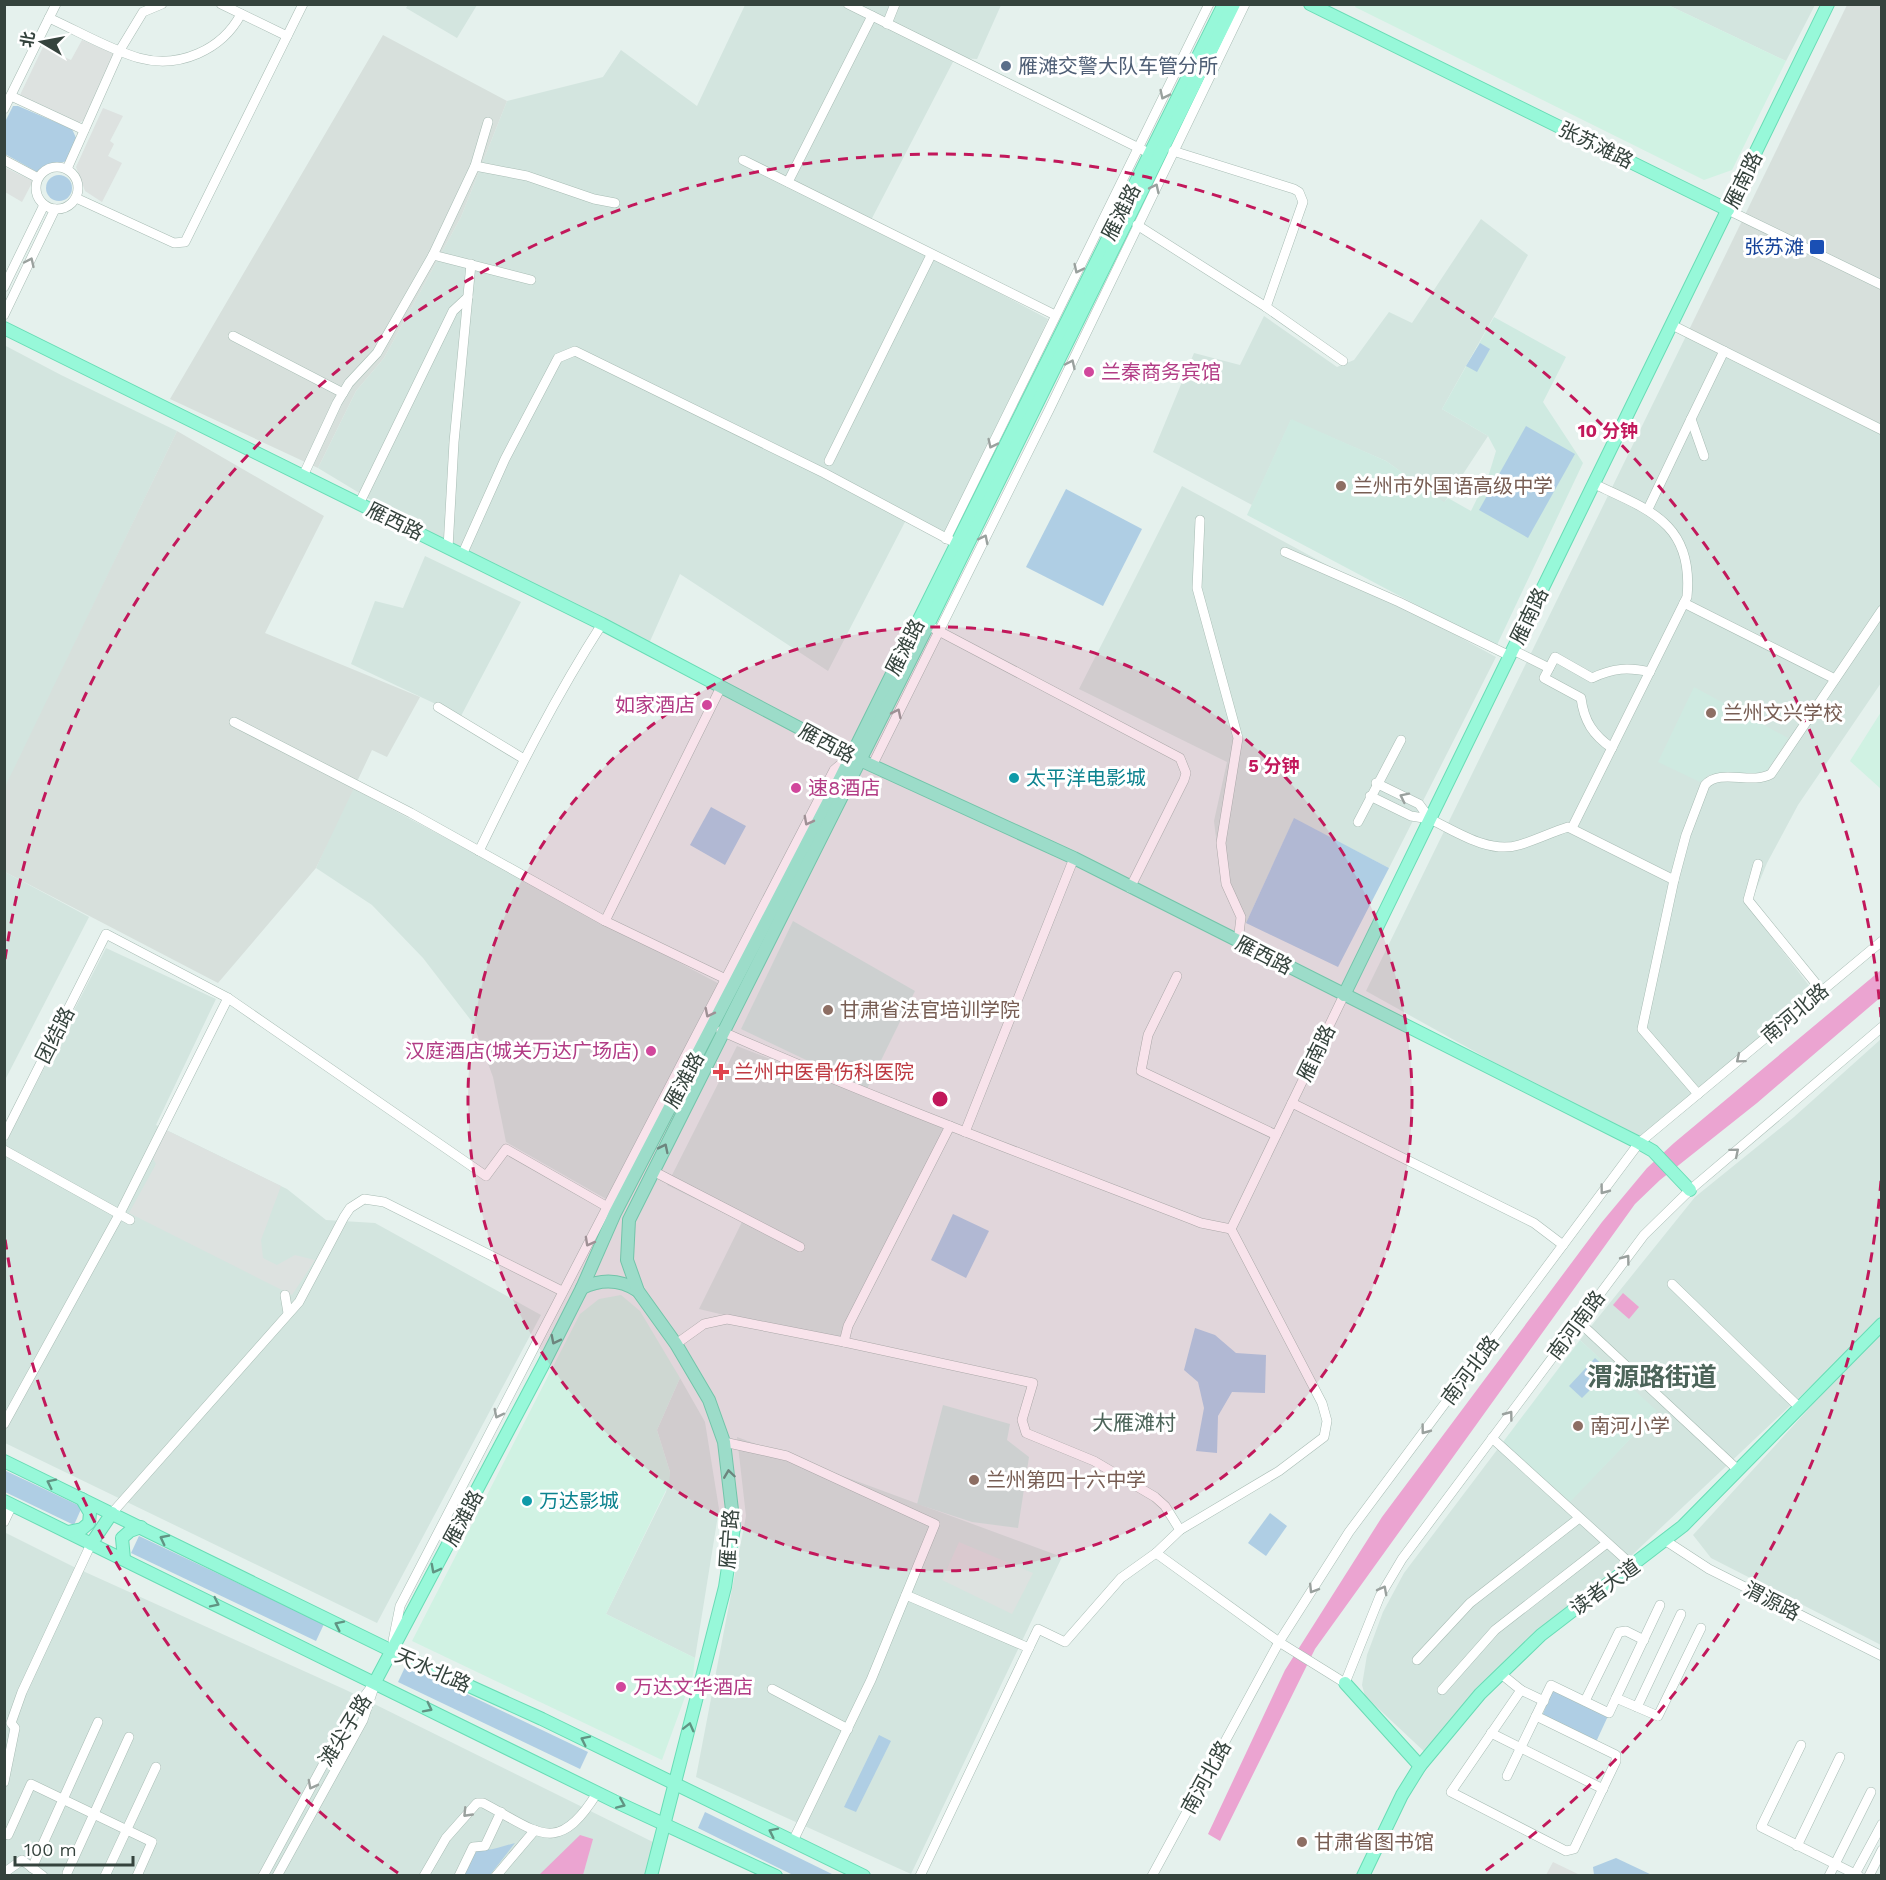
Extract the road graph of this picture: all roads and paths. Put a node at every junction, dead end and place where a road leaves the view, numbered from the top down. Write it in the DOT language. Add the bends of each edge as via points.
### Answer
graph roads {
  1 [pos="56,4"];
  2 [pos="162,4"];
  3 [pos="221,4"];
  4 [pos="303,4"];
  5 [pos="848,4"];
  6 [pos="896,4"];
  7 [pos="1209,4"];
  8 [pos="1224,4"];
  9 [pos="1234,4"];
  10 [pos="1245,4"];
  11 [pos="1310,4"];
  12 [pos="1828,4"];
  13 [pos="241,14"];
  14 [pos="872,16"];
  15 [pos="49,18"];
  16 [pos="887,24"];
  17 [pos="287,36"];
  18 [pos="120,50"];
  19 [pos="11,96"];
  20 [pos="4,109"];
  21 [pos="488,122"];
  22 [pos="84,130"];
  23 [pos="1138,147"];
  24 [pos="1173,151"];
  25 [pos="1154,156"];
  26 [pos="4,160"];
  27 [pos="743,160"];
  28 [pos="475,166"];
  29 [pos="67,169"];
  30 [pos="38,178"];
  31 [pos="788,182"];
  32 [pos="76,198"];
  33 [pos="615,202"];
  34 [pos="44,204"];
  35 [pos="55,209"];
  36 [pos="1728,210"];
  37 [pos="1137,225"];
  38 [pos="433,255"];
  39 [pos="931,255"];
  40 [pos="471,264"];
  41 [pos="531,280"];
  42 [pos="1881,285"];
  43 [pos="4,286"];
  44 [pos="1065,294"];
  45 [pos="468,297"];
  46 [pos="1078,299"];
  47 [pos="1266,308"];
  48 [pos="4,315"];
  49 [pos="1054,315"];
  50 [pos="1672,325"];
  51 [pos="4,328"];
  52 [pos="233,336"];
  53 [pos="1724,351"];
  54 [pos="1343,361"];
  55 [pos="343,393"];
  56 [pos="1691,419"];
  57 [pos="1881,430"];
  58 [pos="1704,456"];
  59 [pos="829,461"];
  60 [pos="303,476"];
  61 [pos="1594,484"];
  62 [pos="359,504"];
  63 [pos="1648,509"];
  64 [pos="1200,520"];
  65 [pos="956,544"];
  66 [pos="448,548"];
  67 [pos="1285,552"];
  68 [pos="462,555"];
  69 [pos="1684,603"];
  70 [pos="1881,612"];
  71 [pos="602,624"];
  72 [pos="933,628"];
  73 [pos="1512,653"];
  74 [pos="1549,668"];
  75 [pos="1650,672"];
  76 [pos="1835,679"];
  77 [pos="721,687"];
  78 [pos="438,707"];
  79 [pos="234,722"];
  80 [pos="1401,740"];
  81 [pos="1612,748"];
  82 [pos="524,759"];
  83 [pos="861,760"];
  84 [pos="1376,783"];
  85 [pos="1370,796"];
  86 [pos="1431,819"];
  87 [pos="1358,822"];
  88 [pos="1572,828"];
  89 [pos="479,851"];
  90 [pos="1074,858"];
  91 [pos="1758,864"];
  92 [pos="1674,879"];
  93 [pos="1130,888"];
  94 [pos="605,921"];
  95 [pos="1881,941"];
  96 [pos="1238,942"];
  97 [pos="1177,976"];
  98 [pos="735,984"];
  99 [pos="1822,991"];
  100 [pos="1344,995"];
  101 [pos="228,998"];
  102 [pos="1881,1027"];
  103 [pos="721,1031"];
  104 [pos="1698,1094"];
  105 [pos="1292,1103"];
  106 [pos="950,1126"];
  107 [pos="965,1132"];
  108 [pos="1276,1135"];
  109 [pos="4,1136"];
  110 [pos="1639,1143"];
  111 [pos="4,1150"];
  112 [pos="653,1171"];
  113 [pos="1690,1190"];
  114 [pos="611,1210"];
  115 [pos="119,1215"];
  116 [pos="130,1220"];
  117 [pos="629,1220"];
  118 [pos="1231,1228"];
  119 [pos="1563,1245"];
  120 [pos="800,1247"];
  121 [pos="1672,1284"];
  122 [pos="582,1288"];
  123 [pos="638,1291"];
  124 [pos="562,1292"];
  125 [pos="285,1295"];
  126 [pos="288,1313"];
  127 [pos="1579,1322"];
  128 [pos="1881,1324"];
  129 [pos="844,1342"];
  130 [pos="676,1344"];
  131 [pos="1800,1408"];
  132 [pos="4,1424"];
  133 [pos="1492,1438"];
  134 [pos="724,1442"];
  135 [pos="4,1461"];
  136 [pos="1738,1470"];
  137 [pos="82,1498"];
  138 [pos="8,1503"];
  139 [pos="112,1513"];
  140 [pos="1578,1519"];
  141 [pos="4,1522"];
  142 [pos="141,1527"];
  143 [pos="1180,1530"];
  144 [pos="68,1532"];
  145 [pos="1666,1541"];
  146 [pos="1607,1543"];
  147 [pos="91,1544"];
  148 [pos="1156,1553"];
  149 [pos="124,1559"];
  150 [pos="1633,1566"];
  151 [pos="906,1595"];
  152 [pos="1660,1605"];
  153 [pos="1681,1614"];
  154 [pos="1701,1628"];
  155 [pos="1644,1640"];
  156 [pos="1279,1642"];
  157 [pos="1029,1648"];
  158 [pos="392,1651"];
  159 [pos="1881,1656"];
  160 [pos="1417,1660"];
  161 [pos="1500,1673"];
  162 [pos="375,1682"];
  163 [pos="1345,1683"];
  164 [pos="772,1689"];
  165 [pos="1442,1690"];
  166 [pos="1521,1690"];
  167 [pos="1616,1698"];
  168 [pos="1544,1701"];
  169 [pos="1585,1701"];
  170 [pos="1636,1707"];
  171 [pos="1536,1716"];
  172 [pos="98,1722"];
  173 [pos="848,1729"];
  174 [pos="1491,1733"];
  175 [pos="129,1737"];
  176 [pos="1801,1745"];
  177 [pos="1521,1748"];
  178 [pos="1840,1757"];
  179 [pos="1420,1766"];
  180 [pos="156,1767"];
  181 [pos="1507,1776"];
  182 [pos="4,1782"];
  183 [pos="675,1784"];
  184 [pos="1603,1789"];
  185 [pos="1872,1792"];
  186 [pos="597,1793"];
  187 [pos="63,1799"];
  188 [pos="501,1812"];
  189 [pos="94,1814"];
  190 [pos="664,1822"];
  191 [pos="1881,1824"];
  192 [pos="127,1830"];
  193 [pos="536,1830"];
  194 [pos="8,1835"];
  195 [pos="794,1841"];
  196 [pos="1797,1846"];
  197 [pos="1881,1850"];
  198 [pos="1835,1864"];
  199 [pos="32,1868"];
  200 [pos="8,1870"];
  201 [pos="68,1873"];
  202 [pos="43,1875"];
  203 [pos="105,1875"];
  204 [pos="137,1875"];
  205 [pos="263,1875"];
  206 [pos="277,1875"];
  207 [pos="424,1875"];
  208 [pos="459,1875"];
  209 [pos="496,1875"];
  210 [pos="651,1875"];
  211 [pos="776,1875"];
  212 [pos="864,1875"];
  213 [pos="920,1875"];
  214 [pos="1152,1875"];
  215 [pos="1363,1875"];
  216 [pos="1829,1875"];
  217 [pos="1857,1875"];
  218 [pos="1869,1875"];
  1 -- 15 [label="street"];
  2 -- 18 [label="street" via="142,12"];
  3 -- 13 [label="street"];
  4 -- 17 [label="street"];
  5 -- 14 [label="street"];
  6 -- 16 [label="street"];
  7 -- 23 [label="street, 雁滩路, one-way"];
  8 -- 25 [label="main road, 雁滩路"];
  9 -- 25 [label="main road, 雁滩路"];
  10 -- 24 [label="street, 雁滩路"];
  11 -- 36 [label="main road, 张苏滩路"];
  12 -- 36 [label="main road, 雁南路"];
  13 -- 17 [label="street"];
  13 -- 18 [label="street" via="232,31 200,54 156,60"];
  14 -- 16 [label="street"];
  14 -- 31 [label="street"];
  15 -- 18 [label="street"];
  15 -- 19 [label="street"];
  16 -- 23 [label="street"];
  17 -- 32 [label="street" via="185,242 174,243"];
  18 -- 22 [label="street"];
  19 -- 20 [label="street"];
  19 -- 22 [label="street"];
  21 -- 28 [label="street"];
  22 -- 29 [label="street"];
  23 -- 25 [label="street"];
  23 -- 44 [label="street, 雁滩路, one-way"];
  37 -- 24 [label="street, 雁滩路, one-way"];
  24 -- 47 [label="street" via="1294,189 1302,196 1295,228"];
  25 -- 46 [label="main road, 雁滩路"];
  25 -- 65 [label="main road, 雁滩路"];
  26 -- 30 [label="street"];
  27 -- 31 [label="street"];
  28 -- 33 [label="street" via="527,176 594,199"];
  28 -- 38 [label="street"];
  29 -- 30 [label="street" via="54,166"];
  29 -- 32 [label="street" via="76,178"];
  30 -- 34 [label="street" via="36,192"];
  31 -- 39 [label="street"];
  32 -- 35 [label="street" via="67,207"];
  34 -- 35 [label="street"];
  34 -- 43 [label="street"];
  48 -- 35 [label="street, one-way"];
  36 -- 42 [label="street, 张苏滩路"];
  36 -- 50 [label="main road, 雁南路"];
  37 -- 47 [label="street"];
  72 -- 37 [label="street, 雁滩路, one-way" via="1050,408"];
  38 -- 40 [label="street"];
  38 -- 55 [label="street" via="377,353"];
  39 -- 49 [label="street"];
  39 -- 59 [label="street"];
  40 -- 41 [label="street"];
  40 -- 45 [label="street"];
  44 -- 46 [label="street"];
  44 -- 49 [label="street, 雁滩路"];
  45 -- 62 [label="street" via="453,311"];
  45 -- 66 [label="street" via="453,442"];
  46 -- 65 [label="main road, 雁滩路"];
  47 -- 54 [label="street"];
  49 -- 65 [label="street, 雁滩路, one-way"];
  50 -- 53 [label="street"];
  50 -- 61 [label="main road, 雁南路"];
  51 -- 60 [label="main road, 雁西路"];
  52 -- 55 [label="street"];
  53 -- 56 [label="street"];
  53 -- 57 [label="street"];
  55 -- 60 [label="street"];
  56 -- 58 [label="street"];
  56 -- 63 [label="street"];
  60 -- 62 [label="main road, 雁西路"];
  61 -- 63 [label="street"];
  61 -- 73 [label="main road, 雁南路"];
  62 -- 66 [label="main road, 雁西路"];
  63 -- 69 [label="street" via="1671,528 1682,549 1689,575"];
  64 -- 96 [label="street" via="1197,588 1238,738 1221,843 1226,884 1240,910"];
  65 -- 68 [label="street" via="824,473 575,351 558,358"];
  65 -- 72 [label="main road, 雁滩路"];
  65 -- 83 [label="main road, 雁滩路"];
  66 -- 68 [label="main road, 雁西路"];
  67 -- 73 [label="street"];
  68 -- 71 [label="main road, 雁西路"];
  69 -- 75 [label="street"];
  69 -- 76 [label="street"];
  70 -- 76 [label="street"];
  71 -- 77 [label="main road, 雁西路"];
  71 -- 82 [label="street"];
  83 -- 72 [label="main road, 雁滩路, one-way"];
  72 -- 93 [label="street" via="1180,758 1186,773 1184,780"];
  73 -- 74 [label="street"];
  73 -- 86 [label="main road, 雁南路"];
  74 -- 75 [label="street" via="1555,657 1592,678 1611,669 1630,667"];
  74 -- 81 [label="street" via="1544,678 1581,698 1589,727"];
  75 -- 81 [label="street"];
  76 -- 92 [label="street" via="1771,774 1753,780 1719,777 1705,784"];
  77 -- 83 [label="main road, 雁西路"];
  77 -- 94 [label="street"];
  78 -- 82 [label="street"];
  79 -- 89 [label="street" via="309,758"];
  80 -- 84 [label="street"];
  81 -- 88 [label="street"];
  82 -- 89 [label="street"];
  83 -- 90 [label="main road, 雁西路"];
  83 -- 98 [label="main road, 雁滩路"];
  84 -- 85 [label="street"];
  86 -- 84 [label="street, one-way" via="1419,804"];
  85 -- 86 [label="street" via="1411,816"];
  85 -- 87 [label="street"];
  86 -- 88 [label="street" via="1482,843 1500,847"];
  86 -- 100 [label="main road, 雁南路"];
  88 -- 92 [label="street"];
  89 -- 94 [label="street"];
  90 -- 93 [label="main road, 雁西路"];
  90 -- 107 [label="street"];
  91 -- 99 [label="street" via="1748,900"];
  92 -- 104 [label="street" via="1642,1029"];
  93 -- 96 [label="main road, 雁西路"];
  94 -- 98 [label="street"];
  95 -- 99 [label="street, 南河北路"];
  96 -- 100 [label="main road, 雁西路"];
  97 -- 108 [label="street" via="1148,1035 1141,1071"];
  98 -- 103 [label="main road, 雁滩路"];
  98 -- 114 [label="main road, 雁滩路, one-way"];
  99 -- 104 [label="street, 南河北路, one-way"];
  100 -- 105 [label="street, 雁南路"];
  100 -- 110 [label="main road, 雁西路"];
  101 -- 109 [label="street, 团结路" via="106,934"];
  101 -- 114 [label="street" via="486,1176 506,1149"];
  101 -- 115 [label="street"];
  113 -- 102 [label="street, 南河南路, one-way"];
  103 -- 106 [label="street"];
  112 -- 103 [label="main road, 雁滩路, one-way"];
  104 -- 110 [label="street, 南河北路"];
  105 -- 108 [label="street, 雁南路"];
  105 -- 119 [label="street" via="1534,1224"];
  106 -- 107 [label="street"];
  106 -- 129 [label="street" via="848,1326"];
  107 -- 118 [label="street" via="1202,1224"];
  108 -- 118 [label="street, 雁南路"];
  110 -- 113 [label="main road, 雁西路" via="1653,1151"];
  110 -- 119 [label="street, 南河北路, one-way"];
  111 -- 115 [label="street"];
  112 -- 117 [label="main road, 雁滩路"];
  112 -- 120 [label="street"];
  127 -- 113 [label="street, 南河南路, one-way" via="1644,1235"];
  114 -- 122 [label="main road, 雁滩路"];
  114 -- 124 [label="street, one-way"];
  115 -- 116 [label="street"];
  115 -- 132 [label="street"];
  117 -- 123 [label="main road, 雁宁路" via="627,1260"];
  118 -- 143 [label="street" via="1322,1403 1327,1429 1317,1444 1279,1471"];
  119 -- 156 [label="street, 南河北路, one-way" via="1348,1533"];
  121 -- 131 [label="street"];
  122 -- 123 [label="main road" via="610,1281"];
  122 -- 158 [label="main road, 雁滩路, one-way"];
  123 -- 130 [label="main road, 雁宁路"];
  124 -- 126 [label="street" via="384,1202 364,1199 350,1208 299,1302"];
  124 -- 158 [label="street, one-way" via="400,1606"];
  125 -- 126 [label="street"];
  126 -- 139 [label="street"];
  133 -- 127 [label="street, 南河南路, one-way"];
  127 -- 136 [label="street"];
  128 -- 131 [label="main road, 读者大道"];
  129 -- 130 [label="street" via="727,1319 704,1324"];
  129 -- 143 [label="street" via="1033,1383 1022,1420 1026,1433 1094,1461 1155,1497"];
  130 -- 134 [label="main road, 雁宁路" via="709,1400"];
  131 -- 136 [label="main road, 读者大道"];
  133 -- 140 [label="street"];
  163 -- 133 [label="street, 南河南路, one-way" via="1372,1611 1388,1581"];
  134 -- 151 [label="street" via="787,1456 936,1524"];
  183 -- 134 [label="main road, 雁宁路, one-way" via="725,1587 734,1527"];
  137 -- 135 [label="main road, 天水北路, one-way"];
  136 -- 145 [label="main road, 读者大道"];
  137 -- 139 [label="main road, 天水北路"];
  137 -- 144 [label="main road" via="90,1513 89,1523"];
  138 -- 141 [label="street"];
  138 -- 144 [label="main road, 天水北路"];
  139 -- 142 [label="main road, 天水北路"];
  139 -- 147 [label="main road"];
  140 -- 146 [label="street"];
  140 -- 160 [label="street" via="1470,1603"];
  142 -- 149 [label="main road" via="122,1538"];
  158 -- 142 [label="main road, 天水北路, one-way"];
  143 -- 148 [label="street"];
  144 -- 147 [label="main road, 天水北路"];
  145 -- 150 [label="main road, 读者大道"];
  145 -- 159 [label="street, 渭源路" via="1709,1569"];
  146 -- 150 [label="street"];
  146 -- 165 [label="street" via="1495,1630"];
  147 -- 149 [label="main road, 天水北路"];
  147 -- 182 [label="street" via="10,1723 15,1728"];
  148 -- 156 [label="street"];
  148 -- 157 [label="street" via="1121,1578 1065,1642 1038,1629"];
  149 -- 162 [label="main road, 天水北路, one-way"];
  150 -- 161 [label="main road, 读者大道" via="1541,1635"];
  151 -- 157 [label="street"];
  151 -- 173 [label="street"];
  152 -- 155 [label="street"];
  153 -- 170 [label="street"];
  154 -- 170 [label="street" via="1658,1716"];
  155 -- 167 [label="street"];
  155 -- 169 [label="street" via="1626,1631 1619,1632"];
  156 -- 163 [label="street"];
  156 -- 214 [label="street, 南河北路"];
  157 -- 213 [label="street"];
  158 -- 162 [label="main road, 雁滩路"];
  183 -- 158 [label="main road, 天水北路, one-way"];
  161 -- 166 [label="street"];
  161 -- 179 [label="main road, 读者大道"];
  162 -- 186 [label="main road, 天水北路, one-way"];
  162 -- 205 [label="street, 滩尖子路, one-way" via="349,1717"];
  162 -- 206 [label="street, 滩尖子路" via="363,1720"];
  163 -- 179 [label="main road"];
  164 -- 173 [label="street"];
  166 -- 168 [label="street"];
  166 -- 174 [label="street"];
  167 -- 169 [label="street" via="1609,1713"];
  167 -- 170 [label="street"];
  168 -- 169 [label="street" via="1551,1685"];
  168 -- 171 [label="street"];
  171 -- 177 [label="street"];
  171 -- 184 [label="street" via="1616,1755 1617,1761"];
  172 -- 187 [label="street"];
  173 -- 195 [label="street"];
  174 -- 177 [label="street"];
  174 -- 184 [label="street" via="1451,1792 1566,1851 1574,1849"];
  175 -- 189 [label="street"];
  176 -- 196 [label="street" via="1761,1827"];
  177 -- 181 [label="street"];
  177 -- 184 [label="street"];
  178 -- 196 [label="street"];
  179 -- 215 [label="main road, 读者大道"];
  180 -- 192 [label="street"];
  183 -- 190 [label="main road, 雁宁路"];
  195 -- 183 [label="main road, 天水北路, one-way"];
  185 -- 198 [label="street"];
  186 -- 190 [label="main road, 天水北路, one-way"];
  186 -- 193 [label="street" via="584,1813 559,1833 547,1836"];
  187 -- 189 [label="street"];
  187 -- 194 [label="street" via="31,1784"];
  187 -- 199 [label="street"];
  188 -- 193 [label="street"];
  188 -- 207 [label="street, one-way" via="477,1803 446,1838"];
  188 -- 208 [label="street" via="485,1846 473,1847"];
  189 -- 192 [label="street"];
  189 -- 201 [label="street"];
  190 -- 210 [label="main road, 雁宁路"];
  190 -- 211 [label="main road, 天水北路"];
  191 -- 217 [label="street"];
  192 -- 203 [label="street"];
  192 -- 204 [label="street" via="152,1842"];
  193 -- 209 [label="street"];
  195 -- 212 [label="main road, 天水北路"];
  196 -- 198 [label="street"];
  197 -- 218 [label="street"];
  198 -- 216 [label="street"];
  198 -- 217 [label="street"];
  199 -- 200 [label="street" via="22,1860"];
  199 -- 202 [label="street"];
}
